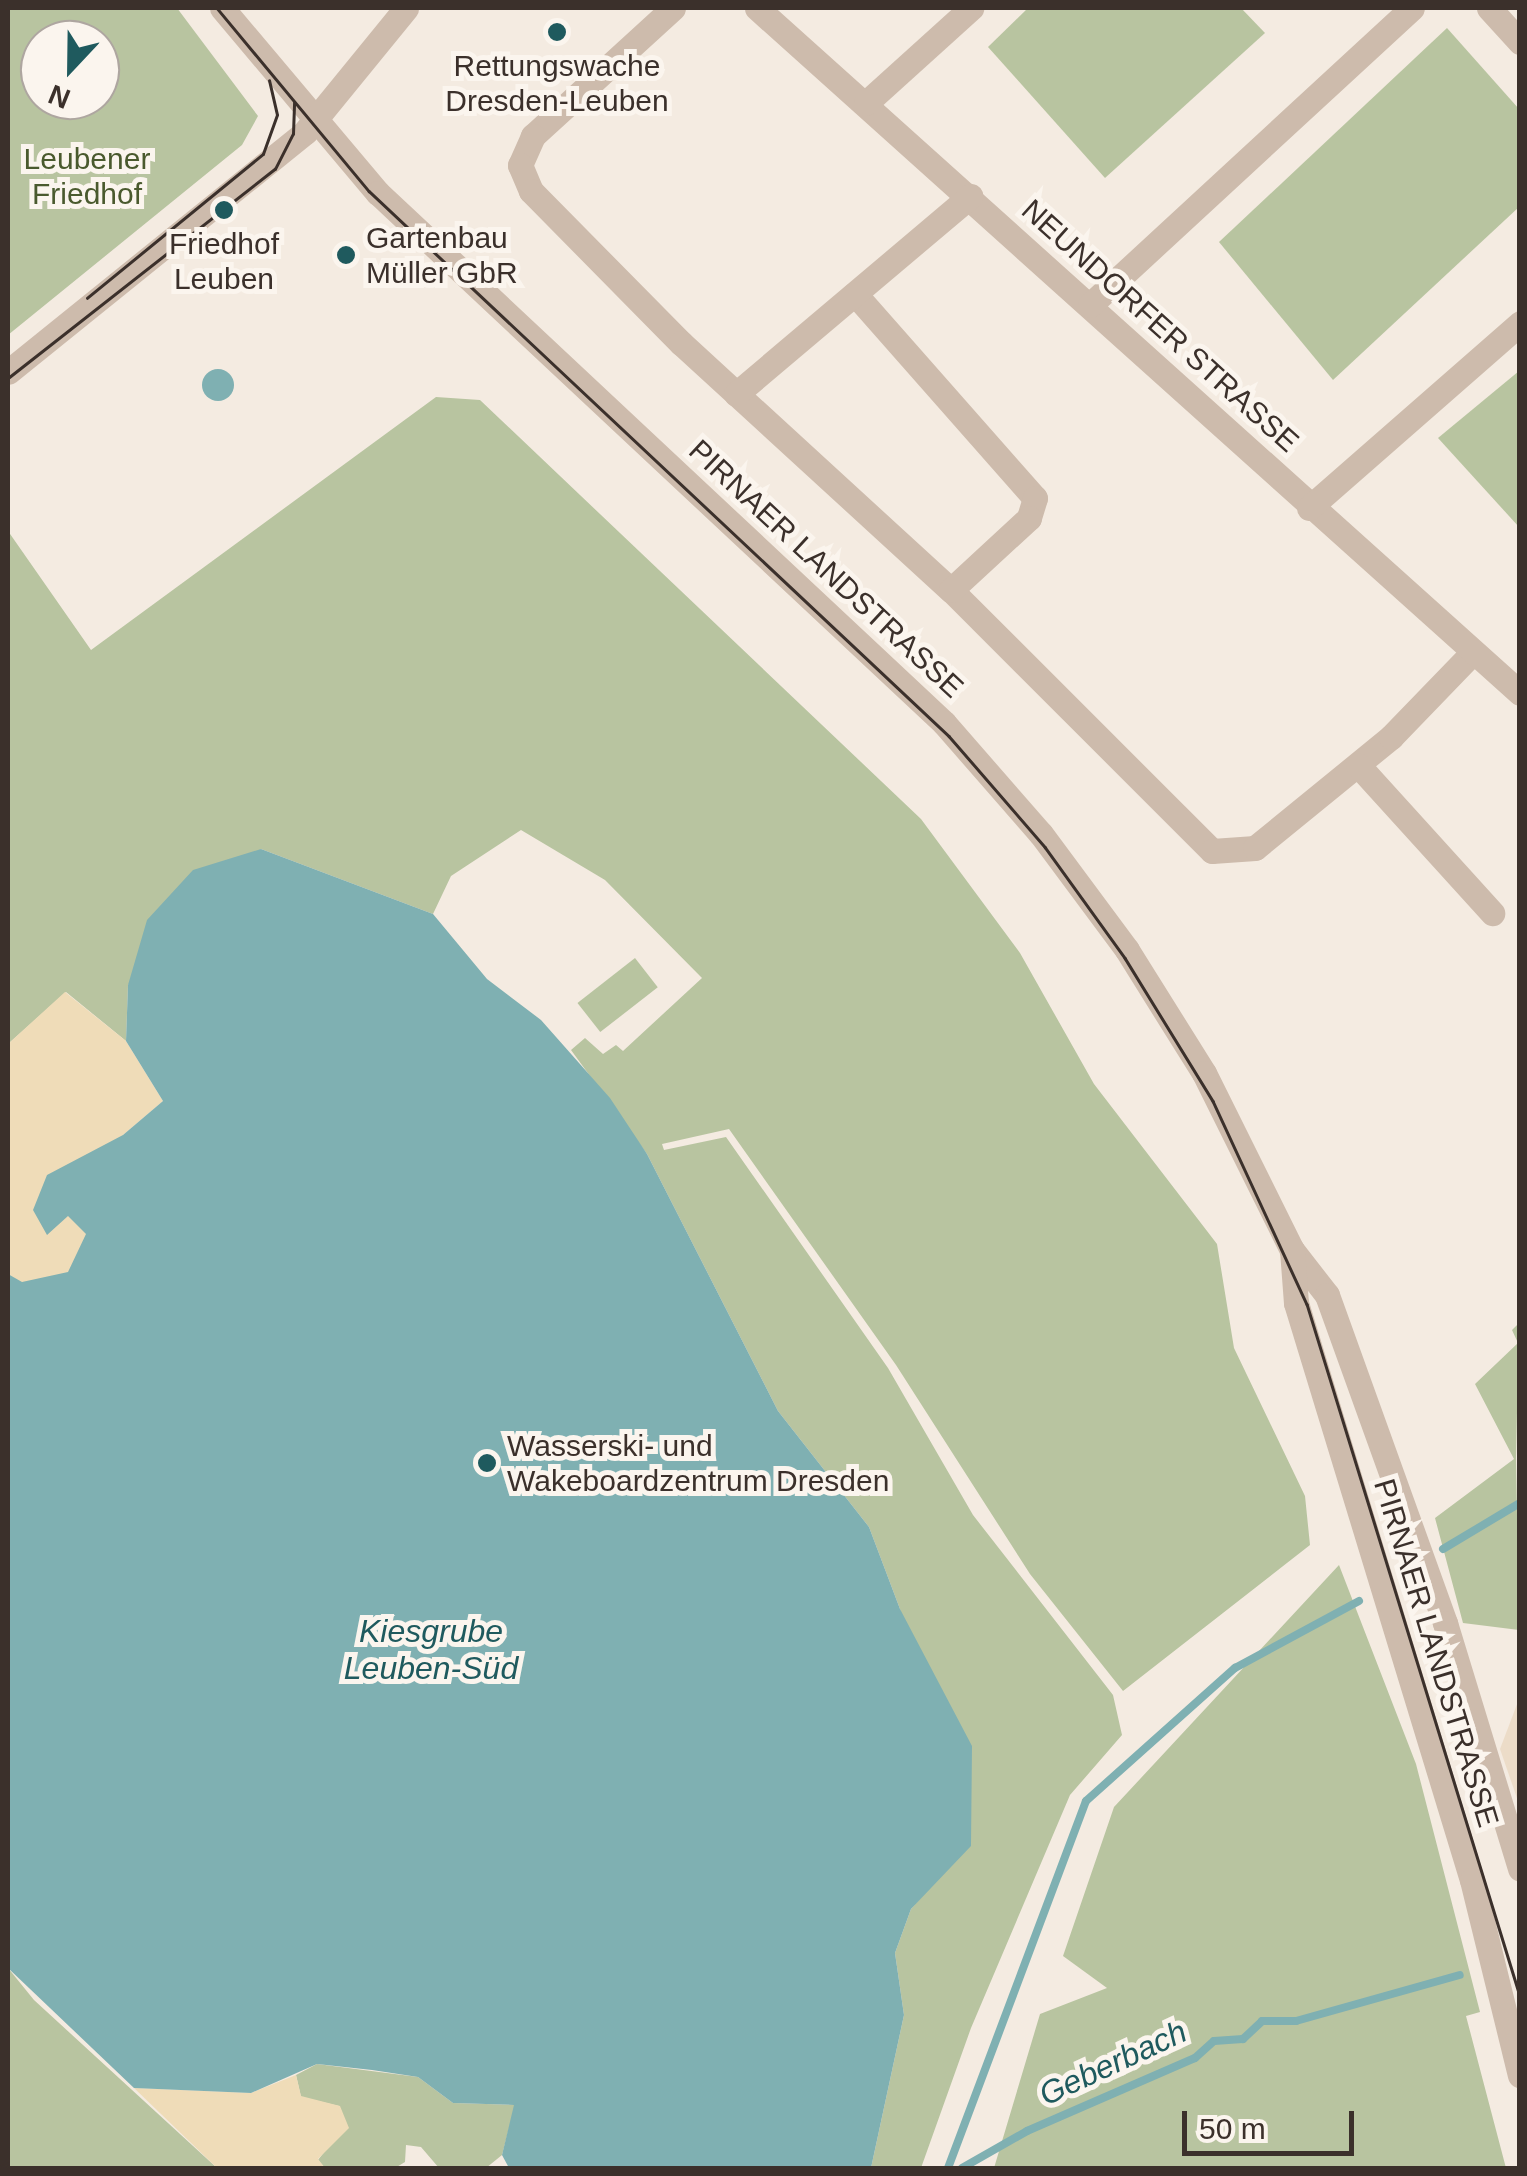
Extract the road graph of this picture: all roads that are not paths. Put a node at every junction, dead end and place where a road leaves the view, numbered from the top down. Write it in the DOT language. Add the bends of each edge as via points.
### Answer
graph roads {
  1 [pos="222,8"];
  2 [pos="406,8"];
  3 [pos="673,8"];
  4 [pos="756,8"];
  5 [pos="971,8"];
  6 [pos="1412,8"];
  7 [pos="1488,8"];
  8 [pos="1520,42"];
  9 [pos="866,103"];
  10 [pos="314,123"];
  11 [pos="970,196"];
  12 [pos="855,294"];
  13 [pos="1090,305"];
  14 [pos="1520,323"];
  15 [pos="8,372"];
  16 [pos="736,394"];
  17 [pos="1310,508"];
  18 [pos="951,590"];
  19 [pos="1472,652"];
  20 [pos="1520,693"];
  21 [pos="1358,765"];
  22 [pos="1492,913"];
  23 [pos="1292,1250"];
  24 [pos="1520,1869"];
  25 [pos="1517,2037"];
  26 [pos="1520,2074"];
  1 -- 10 [label="street, PIRNAER LANDSTRASSE"];
  2 -- 10 [label="street"];
  3 -- 16 [label="street" via="533,136 520,165 531,191"];
  4 -- 9 [label="street, NEUNDORFER STRASSE"];
  5 -- 9 [label="street"];
  6 -- 13 [label="street"];
  7 -- 8 [label="street"];
  9 -- 11 [label="street, NEUNDORFER STRASSE"];
  10 -- 15 [label="street"];
  10 -- 23 [label="street, PIRNAER LANDSTRASSE" via="537,344 894,671 1009,796 1168,1013"];
  11 -- 12 [label="street"];
  11 -- 13 [label="street, NEUNDORFER STRASSE"];
  12 -- 16 [label="street"];
  12 -- 18 [label="street" via="1034,498 1029,518"];
  13 -- 17 [label="street, NEUNDORFER STRASSE"];
  14 -- 17 [label="street"];
  16 -- 18 [label="street"];
  17 -- 19 [label="street, NEUNDORFER STRASSE"];
  18 -- 21 [label="street" via="1212,852 1255,848"];
  19 -- 20 [label="street, NEUNDORFER STRASSE"];
  19 -- 21 [label="street"];
  21 -- 22 [label="street"];
  23 -- 24 [label="street, PIRNAER LANDSTRASSE" via="1327,1294 1445,1623"];
  23 -- 25 [label="street, PIRNAER LANDSTRASSE" via="1296,1304"];
  25 -- 26 [label="street, PIRNAER LANDSTRASSE"];
}
